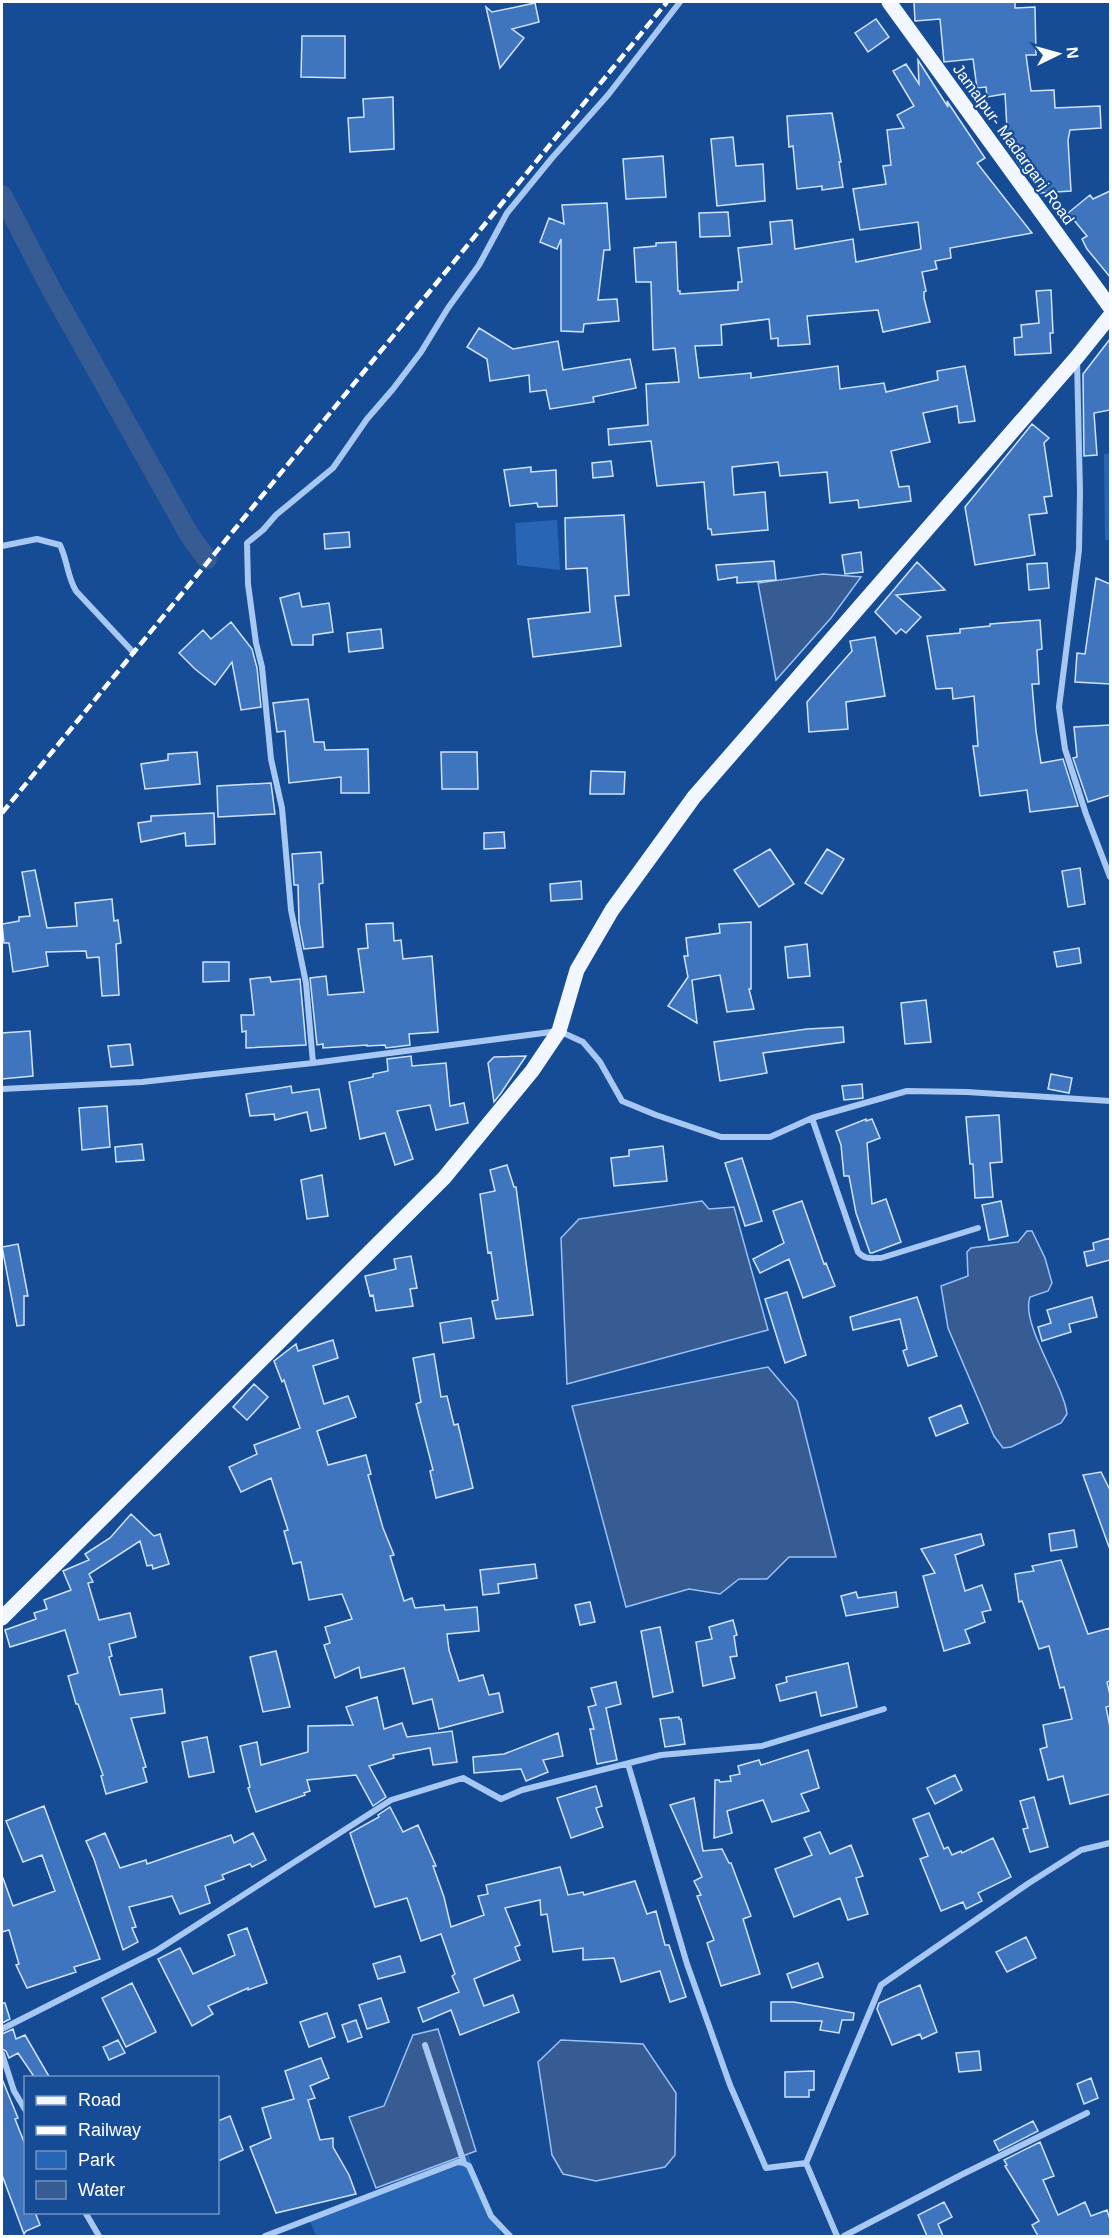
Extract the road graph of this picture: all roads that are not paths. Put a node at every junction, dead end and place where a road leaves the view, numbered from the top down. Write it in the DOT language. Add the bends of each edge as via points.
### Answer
graph roads {
  1 [pos="680,2"];
  2 [pos="889,2"];
  3 [pos="1110,307"];
  4 [pos="1110,316"];
  5 [pos="1077,357"];
  6 [pos="2,546"];
  7 [pos="133,652"];
  8 [pos="1110,877"];
  9 [pos="559,1031"];
  10 [pos="313,1063"];
  11 [pos="2,1089"];
  12 [pos="1110,1101"];
  13 [pos="812,1118"];
  14 [pos="978,1228"];
  15 [pos="2,1618"];
  16 [pos="884,1709"];
  17 [pos="628,1764"];
  18 [pos="1110,1843"];
  19 [pos="2,2029"];
  20 [pos="425,2045"];
  21 [pos="2,2054"];
  22 [pos="24,2108"];
  23 [pos="1087,2113"];
  24 [pos="465,2163"];
  25 [pos="806,2163"];
  26 [pos="86,2214"];
  27 [pos="273,2235"];
  28 [pos="99,2236"];
  29 [pos="265,2236"];
  30 [pos="510,2236"];
  31 [pos="837,2236"];
  32 [pos="844,2236"];
  1 -- 10 [label="street" via="608,95 507,213 479,265 421,352 366,419 333,468 247,543 248,584 262,667 271,759 282,808 291,910 306,983"];
  2 -- 3 [label="main road, Jamalpur- Madarganj Road"];
  4 -- 5 [label="main road"];
  5 -- 8 [label="street" via="1079,550 1059,707 1065,749"];
  5 -- 9 [label="main road" via="693,797 612,910 577,970"];
  6 -- 7 [label="street" via="37,539 60,545 75,591"];
  9 -- 10 [label="street"];
  9 -- 13 [label="street" via="584,1042 622,1101 656,1115 721,1137 770,1137"];
  9 -- 15 [label="main road" via="532,1071 444,1178"];
  10 -- 11 [label="street" via="142,1082"];
  12 -- 13 [label="street" via="907,1091"];
  13 -- 14 [label="street" via="861,1256 880,1258"];
  16 -- 17 [label="street" via="762,1746 661,1755"];
  17 -- 19 [label="street" via="522,1790 501,1799 463,1778 392,1800 156,1951"];
  17 -- 25 [label="street" via="687,1964 730,2085 766,2168"];
  18 -- 25 [label="street" via="1081,1850 881,1985"];
  20 -- 24 [label="street"];
  21 -- 22 [label="street"];
  23 -- 32 [label="street"];
  24 -- 27 [label="street" via="458,2162"];
  24 -- 30 [label="street" via="491,2216"];
  25 -- 31 [label="street"];
  26 -- 28 [label="street"];
  27 -- 29 [label="street"];
}
